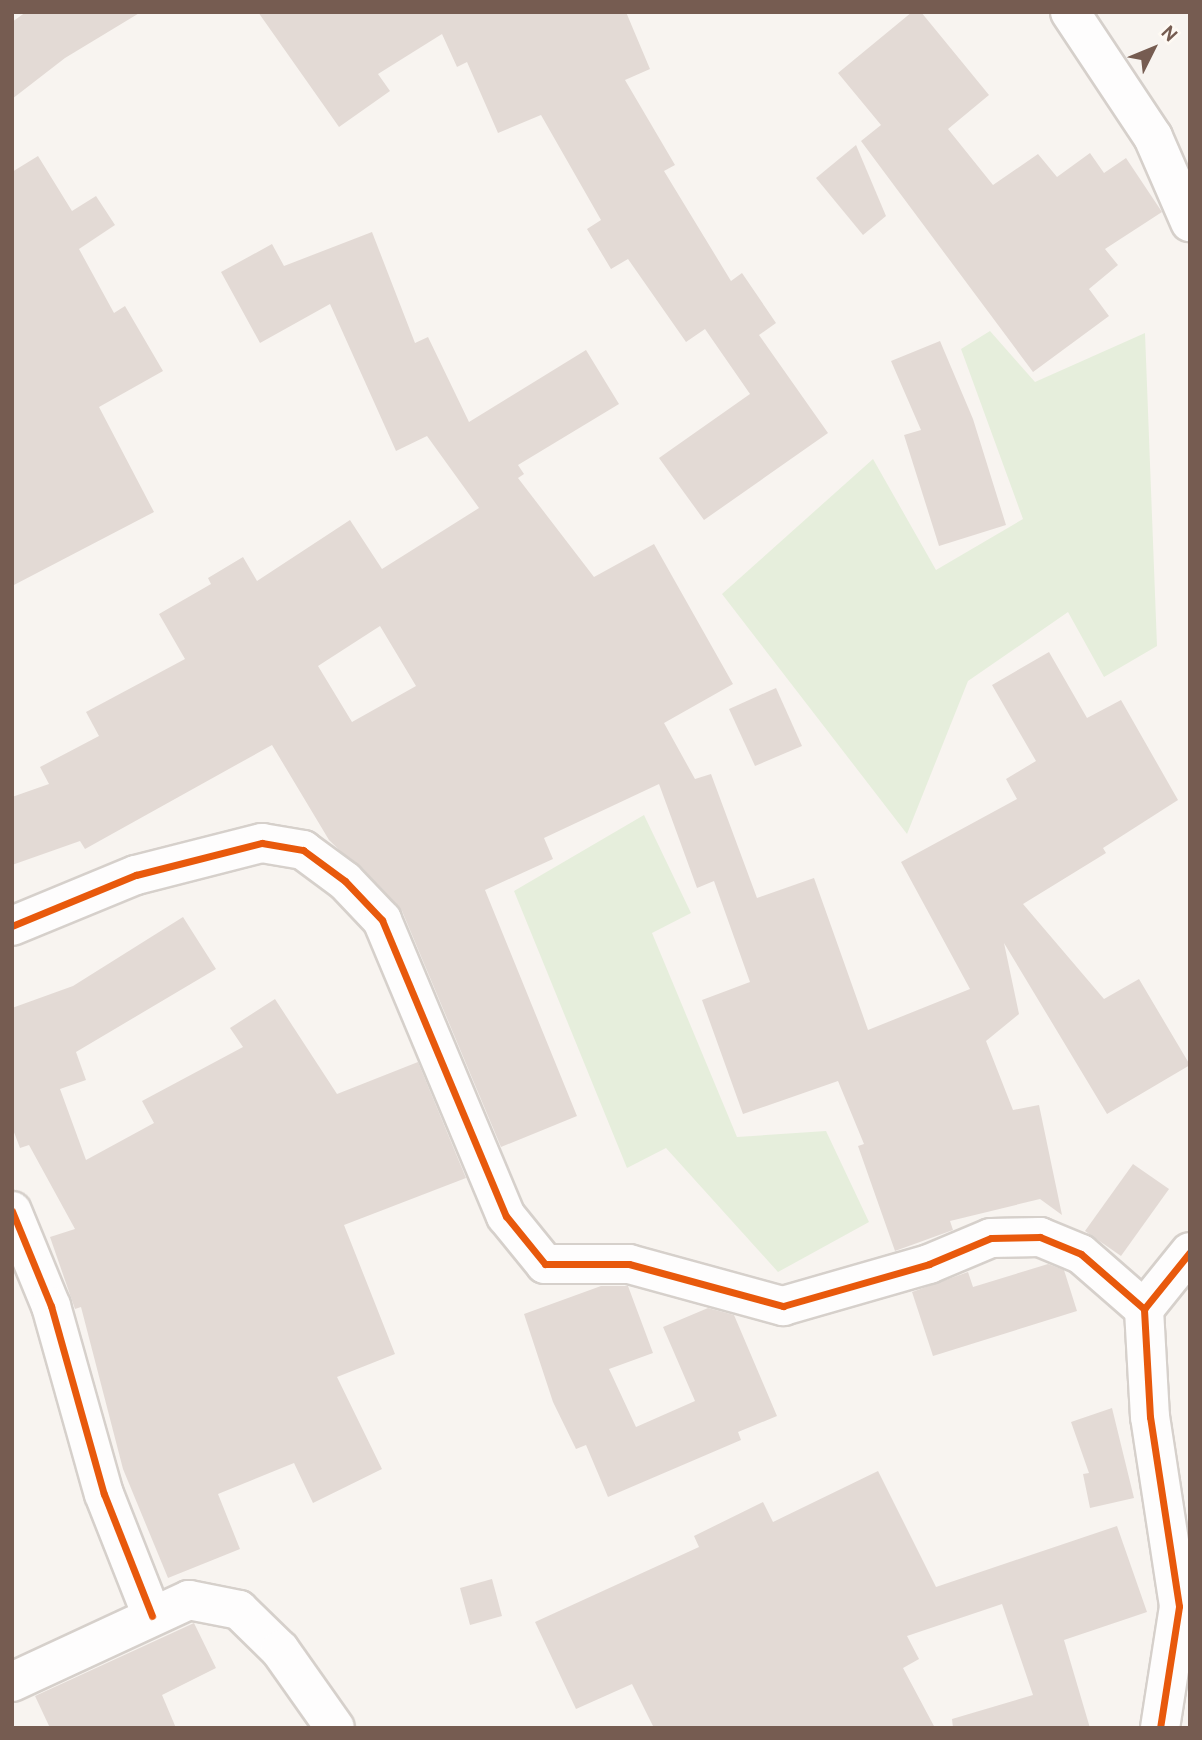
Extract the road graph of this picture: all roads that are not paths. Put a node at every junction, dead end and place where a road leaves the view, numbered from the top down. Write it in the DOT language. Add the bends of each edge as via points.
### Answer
graph roads {
  1 [pos="1070,12"];
  2 [pos="1153,137"];
  3 [pos="1190,141"];
  4 [pos="1190,222"];
  5 [pos="12,926"];
  6 [pos="12,1211"];
  7 [pos="1190,1252"];
  8 [pos="1144,1309"];
  9 [pos="152,1616"];
  10 [pos="12,1682"];
  11 [pos="335,1728"];
  12 [pos="1160,1728"];
  1 -- 2 [label="street"];
  2 -- 3 [label="street"];
  2 -- 4 [label="street"];
  5 -- 8 [label="street" via="136,875 262,843 303,850 345,881 382,920 506,1216 545,1264 629,1264 783,1306 929,1264 990,1238 1040,1237 1081,1254"];
  6 -- 9 [label="street" via="51,1306 104,1494"];
  7 -- 8 [label="street"];
  8 -- 12 [label="street" via="1150,1418 1179,1606"];
  9 -- 10 [label="street"];
  9 -- 11 [label="street" via="189,1600 239,1611 280,1650"];
}
